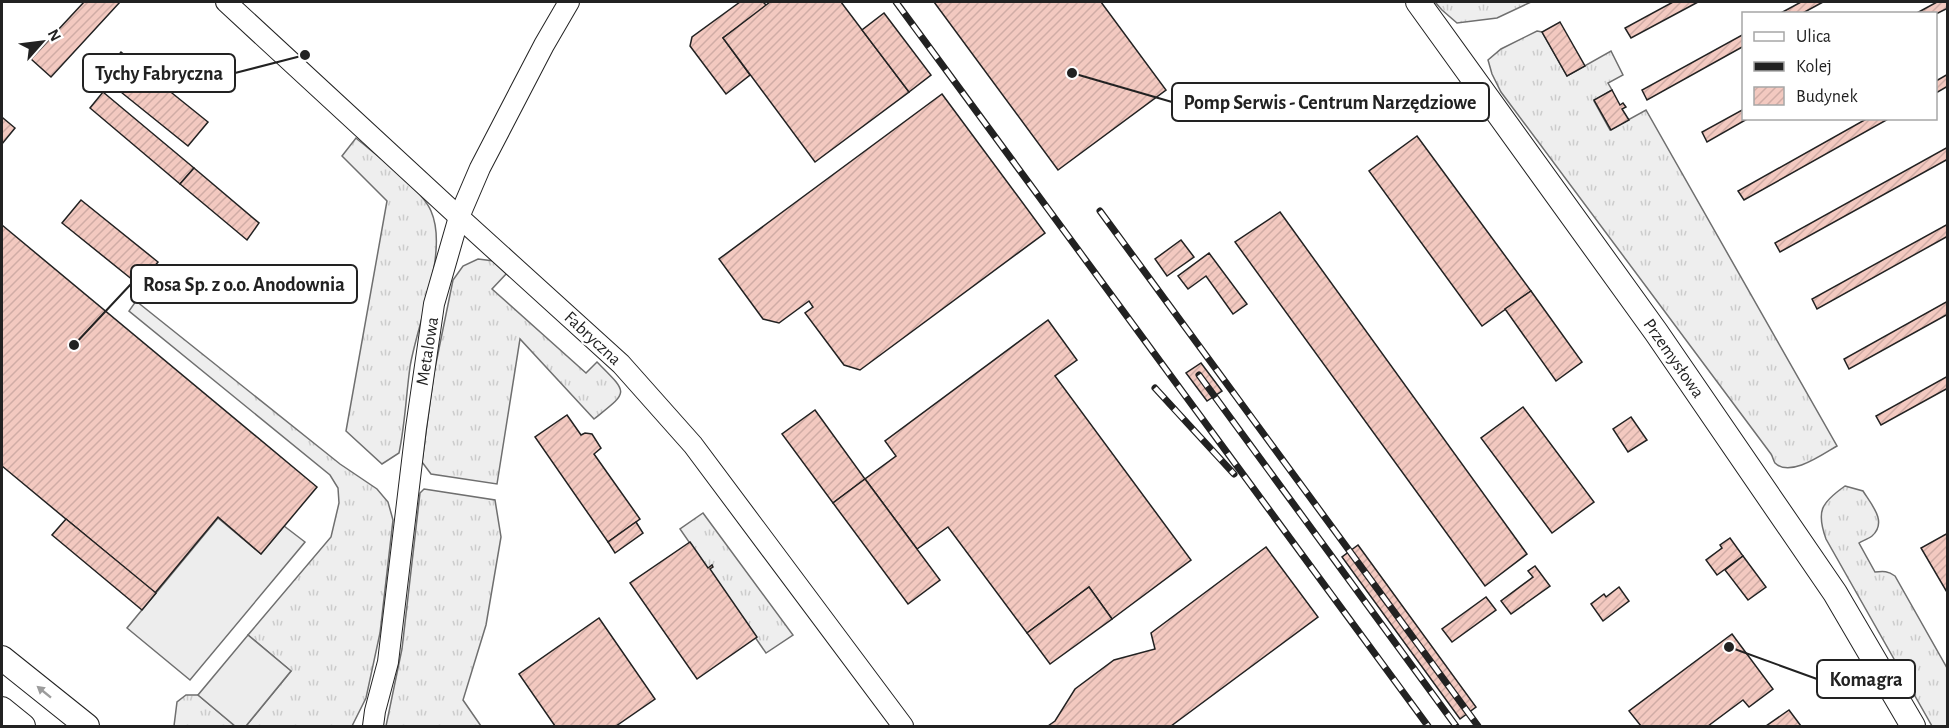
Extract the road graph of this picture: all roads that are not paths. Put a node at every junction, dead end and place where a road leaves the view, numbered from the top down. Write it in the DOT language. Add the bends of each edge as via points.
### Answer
graph roads {
  1 [pos="226,2"];
  2 [pos="569,2"];
  3 [pos="1418,2"];
  4 [pos="459,217"];
  5 [pos="2,658"];
  6 [pos="2,709"];
  7 [pos="371,721"];
  8 [pos="23,726"];
  9 [pos="87,726"];
  10 [pos="903,726"];
  11 [pos="1913,726"];
  1 -- 4 [label="street, Fabryczna"];
  2 -- 4 [label="street, Metalowa" via="480,168"];
  3 -- 11 [label="street, Przemysłowa" via="1656,332 1822,573"];
  4 -- 7 [label="street, Metalowa" via="434,304 388,663"];
  4 -- 10 [label="street, Fabryczna" via="621,364 656,401"];
  9 -- 5 [label="street, one-way"];
  6 -- 8 [label="street"];
}
